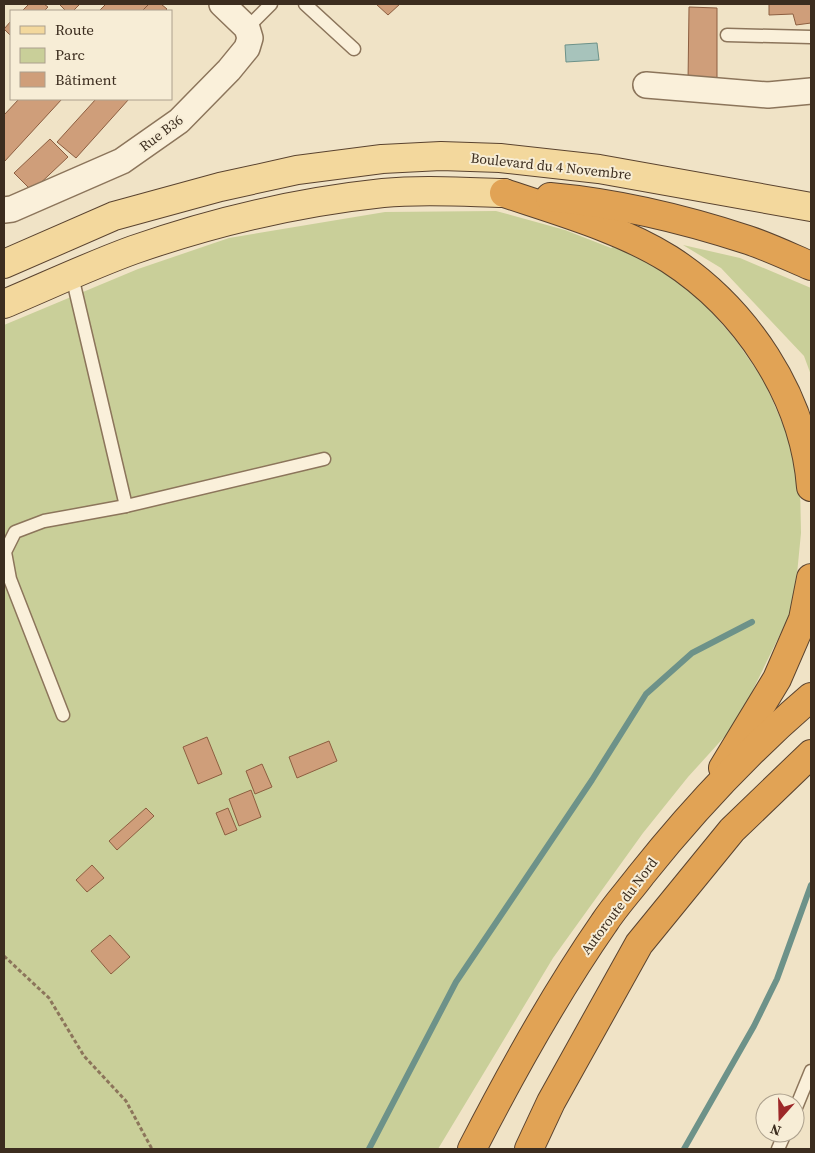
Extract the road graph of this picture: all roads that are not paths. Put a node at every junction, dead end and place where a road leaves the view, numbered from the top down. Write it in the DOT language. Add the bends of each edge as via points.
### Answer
graph roads {
  1 [pos="222,4"];
  2 [pos="271,4"];
  3 [pos="305,4"];
  4 [pos="247,28"];
  5 [pos="727,35"];
  6 [pos="811,38"];
  7 [pos="354,49"];
  8 [pos="646,86"];
  9 [pos="811,91"];
  10 [pos="504,193"];
  11 [pos="811,206"];
  12 [pos="4,210"];
  13 [pos="4,264"];
  14 [pos="811,266"];
  15 [pos="72,276"];
  16 [pos="4,304"];
  17 [pos="324,459"];
  18 [pos="811,487"];
  19 [pos="126,506"];
  20 [pos="811,578"];
  21 [pos="811,697"];
  22 [pos="63,715"];
  23 [pos="811,754"];
  24 [pos="708,795"];
  25 [pos="811,1071"];
  26 [pos="802,1093"];
  27 [pos="472,1149"];
  28 [pos="530,1149"];
  1 -- 4 [label="street"];
  2 -- 4 [label="lane"];
  3 -- 7 [label="lane"];
  4 -- 12 [label="street, Rue B36" via="250,38 247,48 179,121 122,161"];
  5 -- 6 [label="lane"];
  8 -- 9 [label="street" via="768,95"];
  10 -- 14 [label="highway" via="594,201 676,220 748,240"];
  10 -- 15 [label="main road" via="385,193 304,204 133,250"];
  10 -- 18 [label="highway" via="620,234 668,258 700,280 755,341 782,384 802,432"];
  11 -- 13 [label="main road, Boulevard du 4 Novembre" via="599,170 500,158 441,156 382,160 297,170 143,208 114,216"];
  15 -- 16 [label="main road"];
  15 -- 19 [label="lane"];
  17 -- 19 [label="lane"];
  19 -- 22 [label="lane" via="44,521 22,529 15,532 5,552 10,579"];
  20 -- 24 [label="highway" via="803,619 777,679"];
  21 -- 24 [label="highway, Autoroute du Nord"];
  23 -- 28 [label="highway" via="732,830 639,944 551,1102"];
  24 -- 27 [label="highway, Autoroute du Nord" via="594,937 510,1075"];
  25 -- 26 [label="lane"];
}
